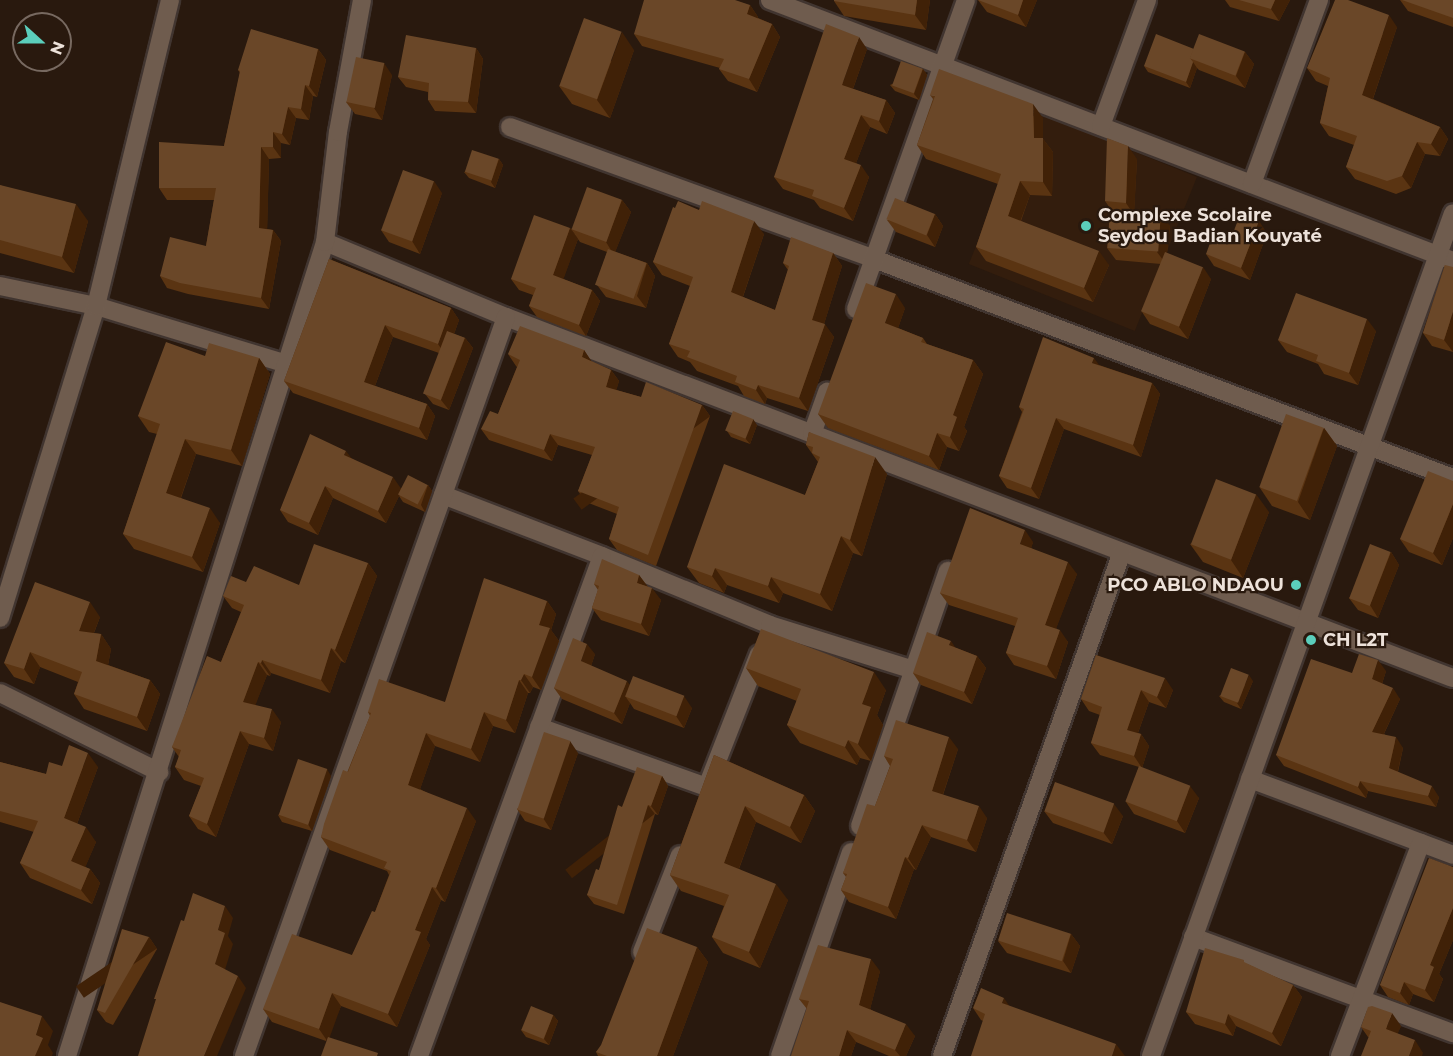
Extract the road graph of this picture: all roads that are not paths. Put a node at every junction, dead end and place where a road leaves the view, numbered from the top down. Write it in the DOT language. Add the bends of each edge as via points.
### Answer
graph roads {
  1 [pos="170,0"];
  2 [pos="362,0"];
  3 [pos="770,0"];
  4 [pos="966,0"];
  5 [pos="1147,0"];
  6 [pos="1319,0"];
  7 [pos="798,5"];
  8 [pos="942,66"];
  9 [pos="1101,126"];
  10 [pos="510,127"];
  11 [pos="1252,184"];
  12 [pos="1453,213"];
  13 [pos="325,242"];
  14 [pos="1445,258"];
  15 [pos="874,259"];
  16 [pos="0,286"];
  17 [pos="96,306"];
  18 [pos="506,317"];
  19 [pos="851,325"];
  20 [pos="287,363"];
  21 [pos="831,379"];
  22 [pos="812,434"];
  23 [pos="1370,446"];
  24 [pos="1453,478"];
  25 [pos="443,495"];
  26 [pos="975,496"];
  27 [pos="967,518"];
  28 [pos="956,550"];
  29 [pos="1122,552"];
  30 [pos="602,556"];
  31 [pos="0,618"];
  32 [pos="1306,622"];
  33 [pos="770,624"];
  34 [pos="914,670"];
  35 [pos="1453,678"];
  36 [pos="0,693"];
  37 [pos="539,727"];
  38 [pos="159,772"];
  39 [pos="1250,779"];
  40 [pos="707,787"];
  41 [pos="698,808"];
  42 [pos="686,841"];
  43 [pos="1421,843"];
  44 [pos="1453,855"];
  45 [pos="1193,937"];
  46 [pos="635,970"];
  47 [pos="1361,999"];
  48 [pos="1453,1033"];
  49 [pos="67,1056"];
  50 [pos="243,1056"];
  51 [pos="419,1056"];
  52 [pos="780,1056"];
  53 [pos="942,1056"];
  54 [pos="1151,1056"];
  55 [pos="1340,1056"];
  1 -- 17 [label="street"];
  2 -- 13 [label="street" via="338,132"];
  3 -- 7 [label="street"];
  4 -- 8 [label="street"];
  5 -- 9 [label="street"];
  6 -- 11 [label="street"];
  7 -- 8 [label="street"];
  8 -- 9 [label="street"];
  8 -- 15 [label="street"];
  9 -- 11 [label="street"];
  10 -- 15 [label="street"];
  11 -- 14 [label="street"];
  12 -- 14 [label="street"];
  13 -- 18 [label="street"];
  13 -- 20 [label="street"];
  14 -- 23 [label="street"];
  15 -- 19 [label="street"];
  15 -- 23 [label="street"];
  16 -- 17 [label="street"];
  17 -- 20 [label="street"];
  17 -- 31 [label="street"];
  18 -- 22 [label="street"];
  18 -- 25 [label="street"];
  20 -- 38 [label="street"];
  21 -- 22 [label="street"];
  22 -- 26 [label="street"];
  23 -- 24 [label="street"];
  23 -- 32 [label="street"];
  25 -- 30 [label="street"];
  25 -- 50 [label="street"];
  26 -- 27 [label="street"];
  26 -- 29 [label="street"];
  28 -- 34 [label="street"];
  29 -- 32 [label="street"];
  29 -- 53 [label="street"];
  30 -- 33 [label="street"];
  30 -- 37 [label="street"];
  32 -- 35 [label="street"];
  32 -- 39 [label="street"];
  33 -- 34 [label="street"];
  33 -- 40 [label="street"];
  34 -- 52 [label="street"];
  36 -- 38 [label="street"];
  37 -- 40 [label="street"];
  37 -- 51 [label="street"];
  38 -- 49 [label="street"];
  39 -- 43 [label="street"];
  39 -- 45 [label="street"];
  40 -- 41 [label="street"];
  42 -- 46 [label="street"];
  43 -- 44 [label="street"];
  43 -- 47 [label="street"];
  45 -- 47 [label="street"];
  45 -- 54 [label="street"];
  47 -- 48 [label="street"];
  47 -- 55 [label="street"];
}
